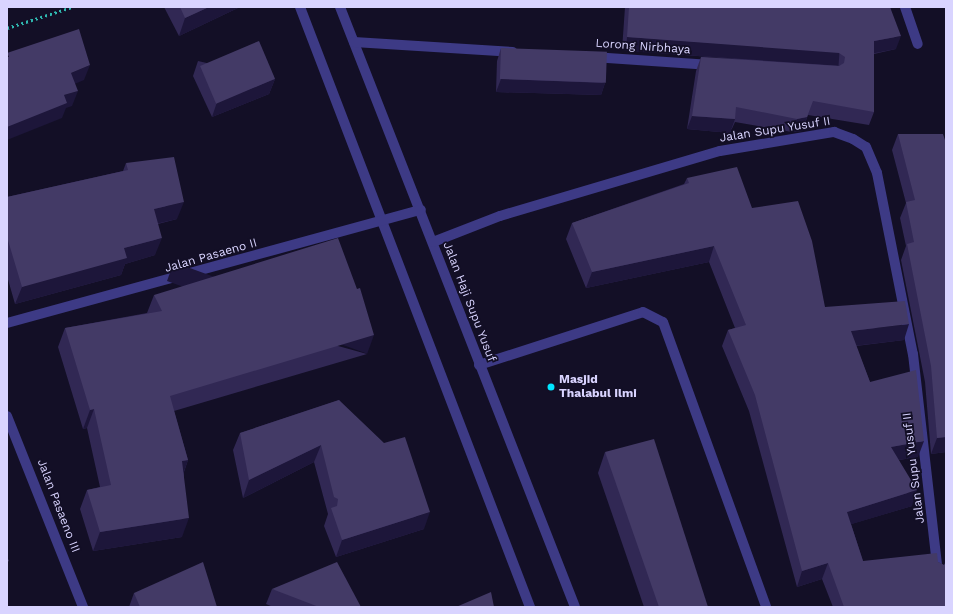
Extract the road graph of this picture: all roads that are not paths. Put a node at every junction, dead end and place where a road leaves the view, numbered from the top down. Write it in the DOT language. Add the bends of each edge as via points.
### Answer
graph roads {
  1 [pos="300,7"];
  2 [pos="340,7"];
  3 [pos="905,7"];
  4 [pos="354,42"];
  5 [pos="918,44"];
  6 [pos="527,53"];
  7 [pos="582,56"];
  8 [pos="724,66"];
  9 [pos="421,210"];
  10 [pos="380,221"];
  11 [pos="433,242"];
  12 [pos="7,323"];
  13 [pos="479,365"];
  14 [pos="7,416"];
  15 [pos="938,574"];
  16 [pos="83,607"];
  17 [pos="530,607"];
  18 [pos="575,607"];
  19 [pos="766,607"];
  1 -- 10 [label="street"];
  2 -- 4 [label="street, Jalan Haji Supu Yusuf"];
  3 -- 5 [label="street"];
  4 -- 6 [label="street"];
  4 -- 9 [label="street, Jalan Haji Supu Yusuf"];
  7 -- 8 [label="street, Lorong Nirbhaya"];
  9 -- 10 [label="street, Jalan Pasaeno II"];
  9 -- 11 [label="street, Jalan Haji Supu Yusuf"];
  10 -- 12 [label="street, Jalan Pasaeno II"];
  10 -- 17 [label="street" via="442,371"];
  11 -- 13 [label="street, Jalan Haji Supu Yusuf"];
  11 -- 15 [label="street, Jalan Supu Yusuf II" via="500,216 720,151 834,132 854,139 866,147 877,173 913,354"];
  13 -- 18 [label="street, Jalan Haji Supu Yusuf"];
  13 -- 19 [label="street" via="644,312 663,322"];
  14 -- 16 [label="street, Jalan Pasaeno III"];
}
